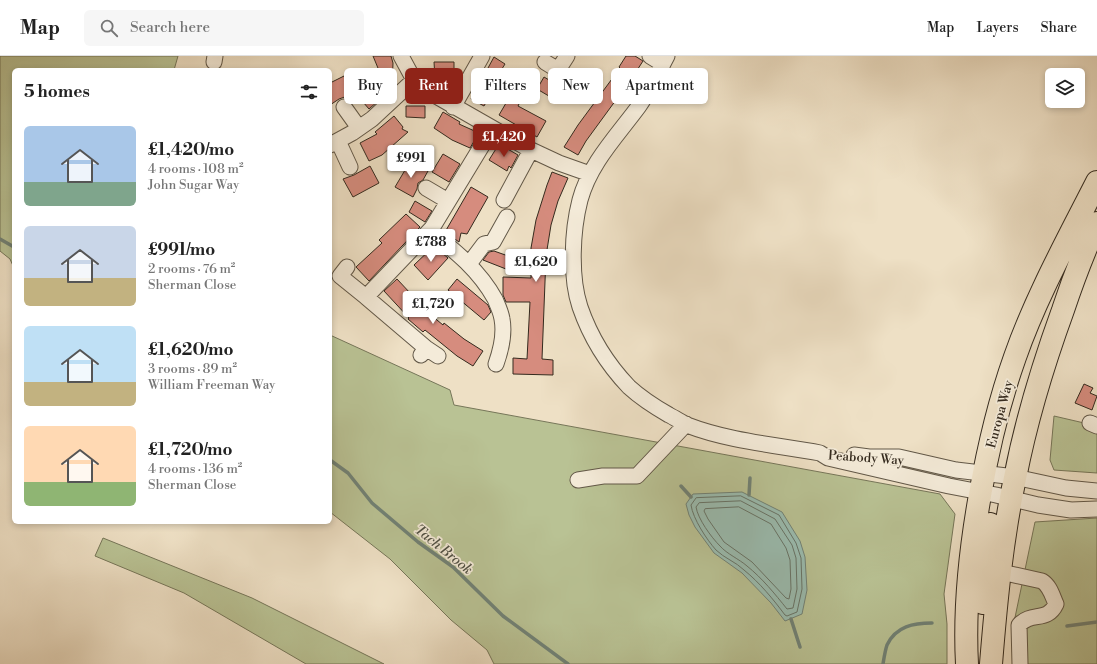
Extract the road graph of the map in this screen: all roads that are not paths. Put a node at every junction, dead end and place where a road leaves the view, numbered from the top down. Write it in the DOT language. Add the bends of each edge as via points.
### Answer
graph roads {
  1 [pos="401,56"];
  2 [pos="482,56"];
  3 [pos="567,56"];
  4 [pos="650,56"];
  5 [pos="665,60"];
  6 [pos="545,62"];
  7 [pos="408,68"];
  8 [pos="405,88"];
  9 [pos="448,104"];
  10 [pos="344,106"];
  11 [pos="453,107"];
  12 [pos="359,128"];
  13 [pos="492,129"];
  14 [pos="334,143"];
  15 [pos="531,150"];
  16 [pos="350,167"];
  17 [pos="590,174"];
  18 [pos="1097,182"];
  19 [pos="426,188"];
  20 [pos="504,200"];
  21 [pos="448,201"];
  22 [pos="507,217"];
  23 [pos="1097,223"];
  24 [pos="430,231"];
  25 [pos="469,264"];
  26 [pos="347,267"];
  27 [pos="366,297"];
  28 [pos="428,353"];
  29 [pos="496,364"];
  30 [pos="686,424"];
  31 [pos="578,480"];
  32 [pos="997,485"];
  33 [pos="1097,491"];
  34 [pos="1097,509"];
  35 [pos="1000,572"];
  36 [pos="967,664"];
  37 [pos="981,664"];
  38 [pos="991,664"];
  39 [pos="1020,664"];
  1 -- 7 [label="street"];
  2 -- 11 [label="street"];
  3 -- 6 [label="street" via="558,70"];
  4 -- 5 [label="street"];
  5 -- 17 [label="street, Peabody Way" via="650,89"];
  8 -- 12 [label="street"];
  9 -- 11 [label="street"];
  10 -- 12 [label="street"];
  11 -- 13 [label="street"];
  12 -- 14 [label="street"];
  13 -- 15 [label="street"];
  13 -- 21 [label="street"];
  14 -- 16 [label="street"];
  15 -- 17 [label="street"];
  15 -- 20 [label="street"];
  17 -- 30 [label="street, Peabody Way" via="580,200 573,246 574,276 580,307 609,362 629,387 653,406"];
  18 -- 32 [label="highway, Europa Way" via="1030,317 1015,357 994,426"];
  19 -- 21 [label="street"];
  21 -- 24 [label="street"];
  22 -- 25 [label="street" via="493,242 484,244"];
  23 -- 32 [label="highway, Europa Way" via="1050,345 1037,390"];
  24 -- 25 [label="street"];
  24 -- 27 [label="street"];
  25 -- 29 [label="street" via="483,281 502,315 502,343"];
  26 -- 27 [label="street" via="340,276"];
  27 -- 28 [label="street"];
  30 -- 31 [label="street" via="637,476 603,476"];
  30 -- 32 [label="street, Peabody Way" via="720,435 820,453 828,458 949,486"];
  32 -- 33 [label="street, Peabody Way"];
  32 -- 34 [label="street, Peabody Way" via="1038,505 1071,510"];
  32 -- 35 [label="highway, Europa Way"];
  32 -- 36 [label="highway, Europa Way" via="973,535 967,617"];
  32 -- 37 [label="highway" via="988,537 981,625"];
  35 -- 38 [label="highway, Europa Way"];
  35 -- 39 [label="street" via="1042,581 1049,587 1056,604 1052,612 1025,619 1020,625"];
}
